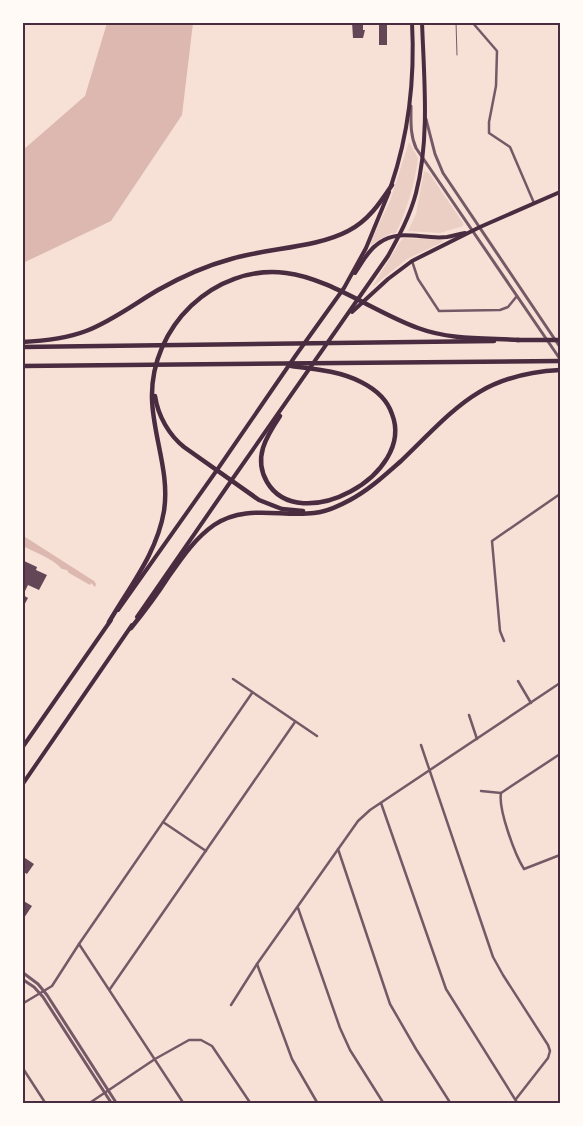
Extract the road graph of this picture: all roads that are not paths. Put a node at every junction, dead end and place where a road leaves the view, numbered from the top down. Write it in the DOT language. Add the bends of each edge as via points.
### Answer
graph roads {
  1 [pos="412,22"];
  2 [pos="422,22"];
  3 [pos="456,22"];
  4 [pos="472,22"];
  5 [pos="457,55"];
  6 [pos="411,106"];
  7 [pos="424,112"];
  8 [pos="422,158"];
  9 [pos="392,184"];
  10 [pos="560,192"];
  11 [pos="534,203"];
  12 [pos="480,227"];
  13 [pos="473,231"];
  14 [pos="400,234"];
  15 [pos="412,261"];
  16 [pos="344,288"];
  17 [pos="517,296"];
  18 [pos="346,317"];
  19 [pos="518,340"];
  20 [pos="560,340"];
  21 [pos="22,342"];
  22 [pos="22,347"];
  23 [pos="560,347"];
  24 [pos="560,360"];
  25 [pos="278,364"];
  26 [pos="22,366"];
  27 [pos="560,370"];
  28 [pos="154,380"];
  29 [pos="278,415"];
  30 [pos="216,470"];
  31 [pos="231,481"];
  32 [pos="560,494"];
  33 [pos="338,506"];
  34 [pos="110,622"];
  35 [pos="131,628"];
  36 [pos="504,641"];
  37 [pos="233,680"];
  38 [pos="518,681"];
  39 [pos="560,683"];
  40 [pos="252,692"];
  41 [pos="531,703"];
  42 [pos="469,714"];
  43 [pos="295,722"];
  44 [pos="317,736"];
  45 [pos="477,740"];
  46 [pos="421,745"];
  47 [pos="22,748"];
  48 [pos="560,754"];
  49 [pos="429,771"];
  50 [pos="22,785"];
  51 [pos="481,791"];
  52 [pos="501,794"];
  53 [pos="381,803"];
  54 [pos="163,822"];
  55 [pos="338,849"];
  56 [pos="206,851"];
  57 [pos="560,855"];
  58 [pos="298,908"];
  59 [pos="79,944"];
  60 [pos="257,964"];
  61 [pos="22,972"];
  62 [pos="22,979"];
  63 [pos="110,989"];
  64 [pos="42,992"];
  65 [pos="22,1004"];
  66 [pos="231,1005"];
  67 [pos="155,1059"];
  68 [pos="22,1067"];
  69 [pos="107,1091"];
  70 [pos="516,1099"];
  71 [pos="46,1104"];
  72 [pos="88,1104"];
  73 [pos="112,1104"];
  74 [pos="117,1104"];
  75 [pos="184,1104"];
  76 [pos="250,1104"];
  77 [pos="318,1104"];
  78 [pos="384,1104"];
  79 [pos="451,1104"];
  80 [pos="518,1104"];
  1 -- 6 [label="main road"];
  2 -- 7 [label="main road"];
  3 -- 5 [label="lane"];
  4 -- 11 [label="street" via="497,51 489,133 510,146"];
  6 -- 8 [label="street" via="413,141"];
  6 -- 9 [label="main road"];
  7 -- 8 [label="main road"];
  7 -- 12 [label="street" via="434,154 443,173"];
  8 -- 13 [label="street"];
  8 -- 14 [label="main road" via="416,193"];
  9 -- 16 [label="main road" via="366,248"];
  9 -- 21 [label="highway" via="371,214 343,234 219,262 174,282 86,331 60,339"];
  10 -- 11 [label="main road"];
  11 -- 12 [label="main road"];
  12 -- 13 [label="main road"];
  12 -- 23 [label="street"];
  13 -- 14 [label="main road" via="446,237"];
  13 -- 15 [label="main road"];
  13 -- 17 [label="street"];
  14 -- 16 [label="main road" via="378,243"];
  14 -- 18 [label="main road"];
  15 -- 17 [label="street" via="418,279 439,311 500,310 508,308"];
  15 -- 18 [label="main road"];
  16 -- 30 [label="main road"];
  17 -- 24 [label="street"];
  18 -- 29 [label="main road"];
  19 -- 20 [label="highway"];
  19 -- 22 [label="highway"];
  19 -- 28 [label="highway" via="439,335 416,328 304,276 274,272 245,276 217,287 193,303 171,330 159,356"];
  24 -- 25 [label="highway"];
  25 -- 26 [label="highway"];
  25 -- 29 [label="highway" via="342,375 364,383 387,403 395,421 396,436 380,469 355,488 330,500 304,504 286,500 276,493 263,474 263,446"];
  27 -- 33 [label="highway" via="508,378 472,395 380,479"];
  28 -- 30 [label="highway" via="156,404 168,431 181,445"];
  28 -- 34 [label="highway" via="153,407 166,487 163,518 147,562"];
  29 -- 31 [label="main road"];
  30 -- 31 [label="highway"];
  30 -- 34 [label="main road"];
  31 -- 33 [label="highway" via="259,500 282,508 308,511"];
  31 -- 35 [label="main road"];
  32 -- 36 [label="street" via="492,541 500,631"];
  33 -- 35 [label="highway" via="312,513 247,513 217,523 194,541"];
  34 -- 47 [label="main road"];
  35 -- 50 [label="main road"];
  37 -- 40 [label="street"];
  38 -- 41 [label="street"];
  39 -- 41 [label="street"];
  40 -- 43 [label="street"];
  40 -- 54 [label="street"];
  41 -- 45 [label="street"];
  42 -- 45 [label="street"];
  43 -- 44 [label="street"];
  43 -- 56 [label="street"];
  45 -- 49 [label="street"];
  46 -- 49 [label="street"];
  48 -- 52 [label="street"];
  49 -- 53 [label="street"];
  49 -- 70 [label="street" via="493,957 550,1051"];
  51 -- 52 [label="street"];
  52 -- 57 [label="street" via="502,812 524,869"];
  53 -- 55 [label="street" via="358,821"];
  53 -- 70 [label="street" via="446,989"];
  54 -- 56 [label="street"];
  54 -- 59 [label="street"];
  55 -- 58 [label="street"];
  55 -- 79 [label="street" via="390,1004"];
  56 -- 63 [label="street"];
  58 -- 60 [label="street"];
  58 -- 78 [label="street" via="340,1028"];
  59 -- 63 [label="street"];
  59 -- 64 [label="street" via="56,981"];
  60 -- 66 [label="street"];
  60 -- 77 [label="street" via="292,1059"];
  61 -- 64 [label="street" via="38,984"];
  62 -- 64 [label="street"];
  63 -- 67 [label="street"];
  64 -- 65 [label="street"];
  64 -- 69 [label="street"];
  67 -- 69 [label="street"];
  67 -- 75 [label="street"];
  67 -- 76 [label="street" via="189,1040 201,1040 212,1046"];
  68 -- 71 [label="street"];
  69 -- 72 [label="street"];
  69 -- 73 [label="street"];
  69 -- 74 [label="street"];
  70 -- 80 [label="street"];
}
